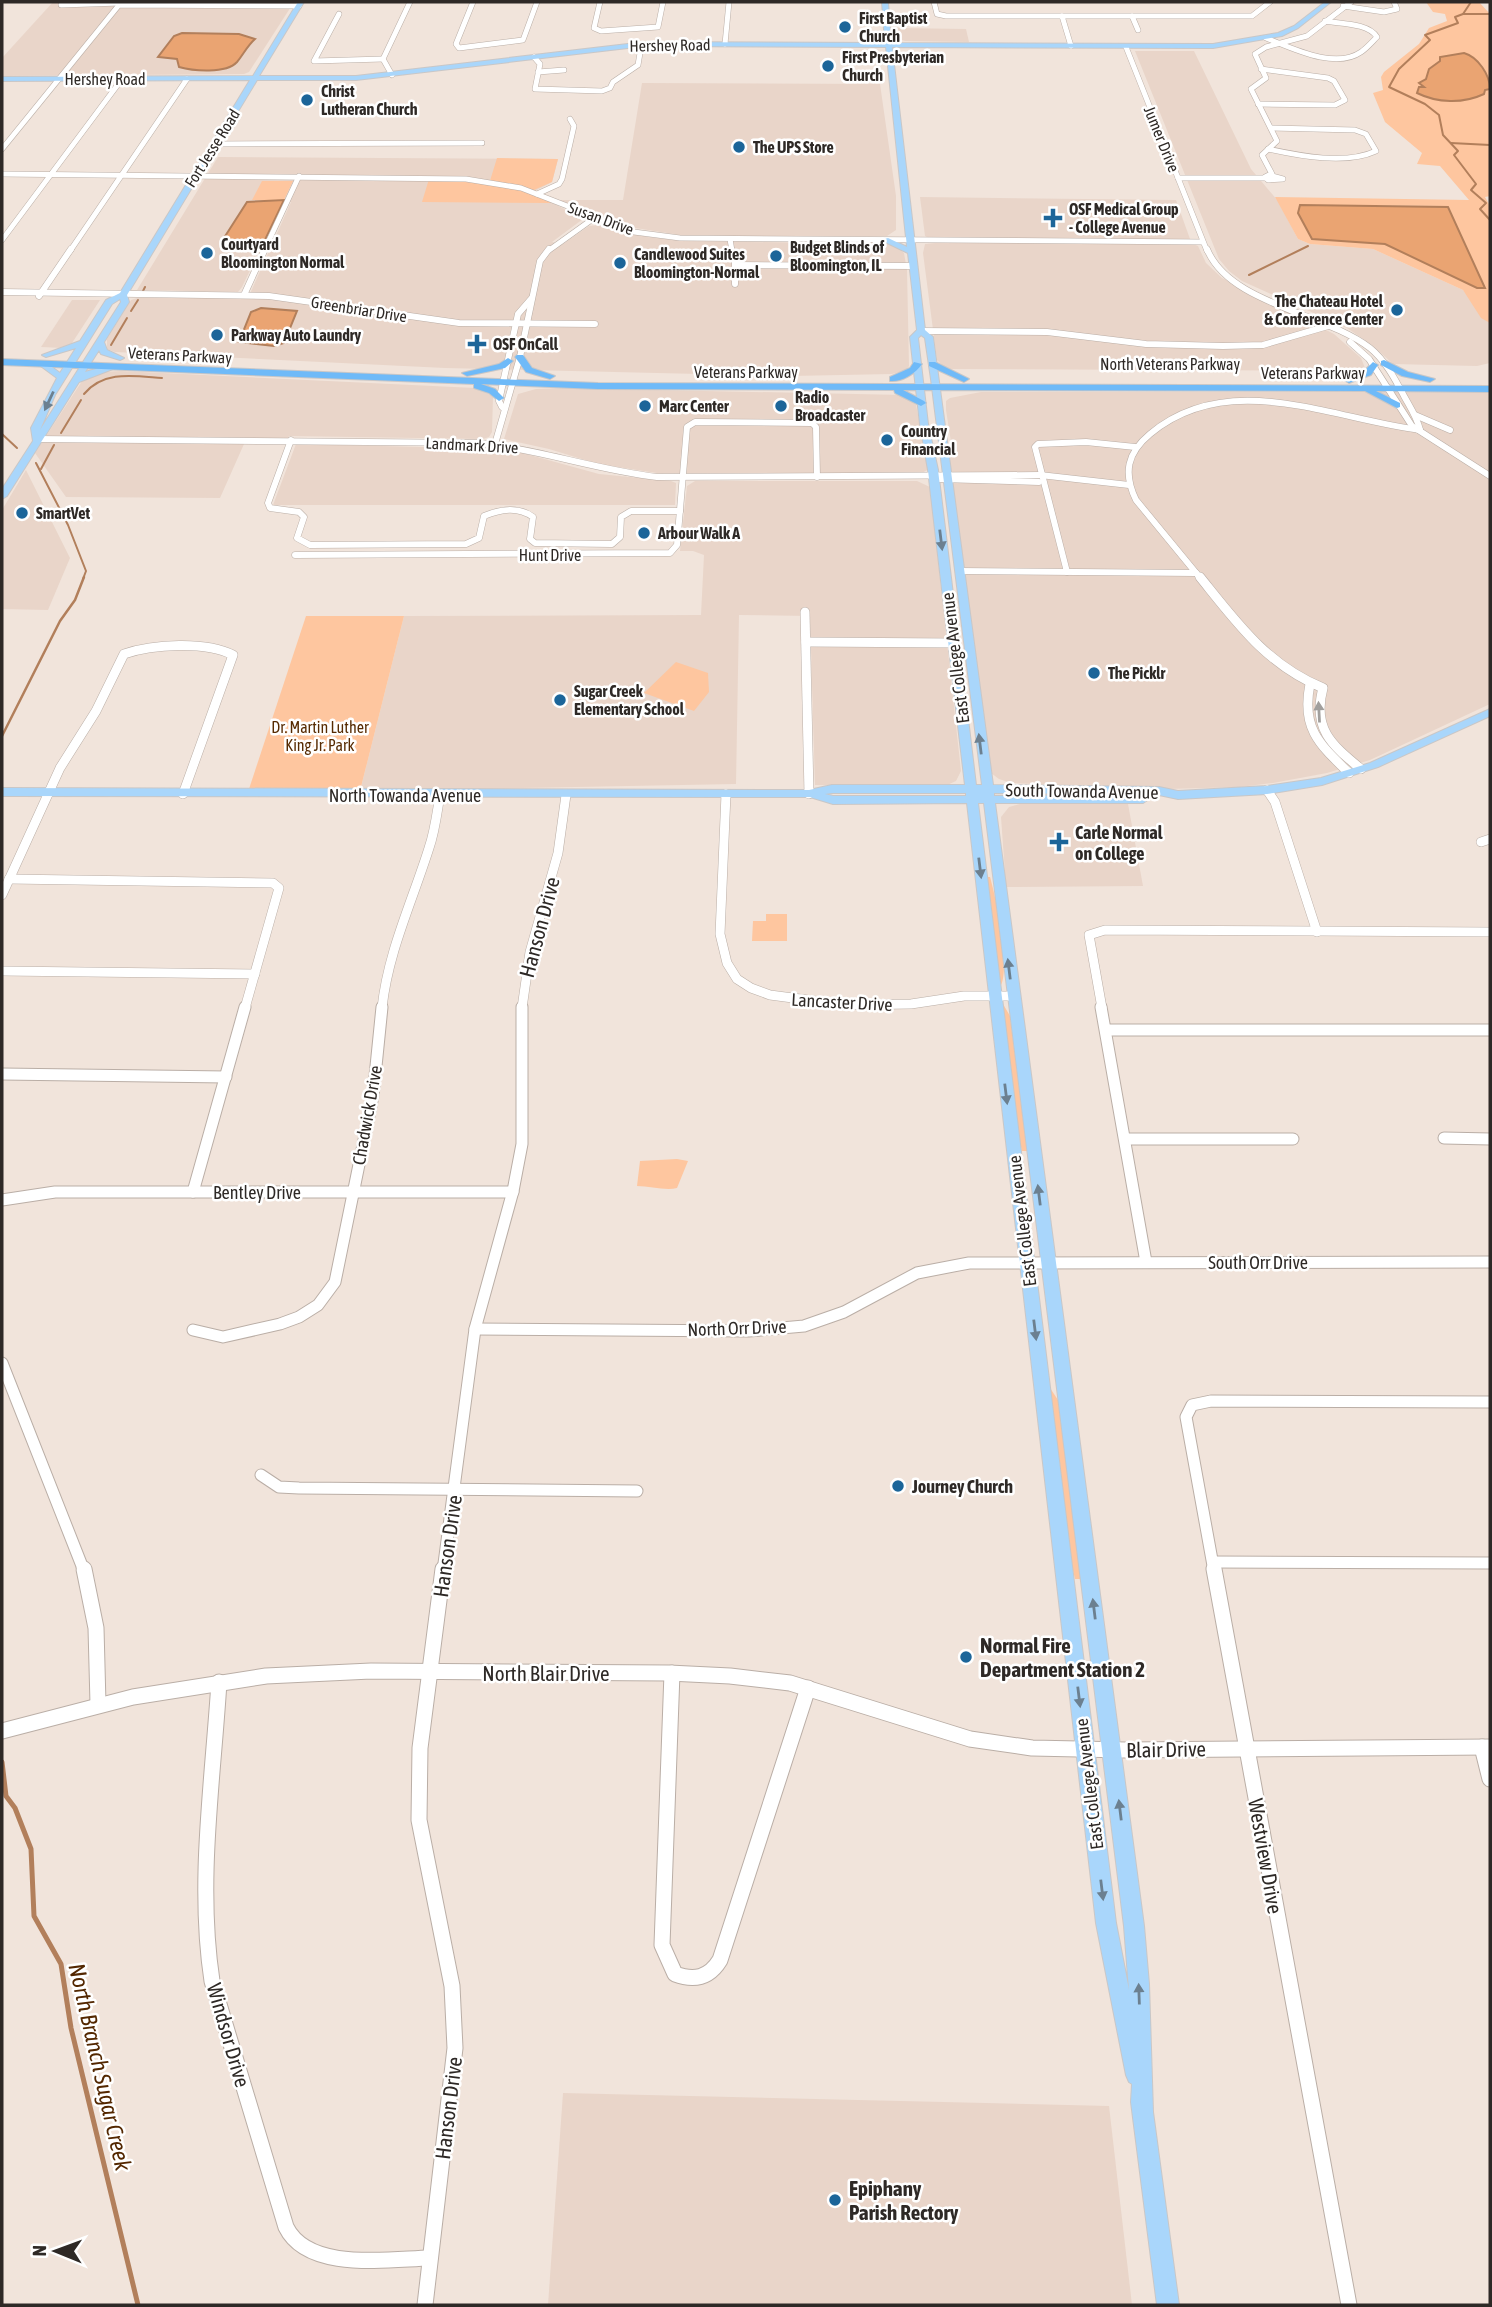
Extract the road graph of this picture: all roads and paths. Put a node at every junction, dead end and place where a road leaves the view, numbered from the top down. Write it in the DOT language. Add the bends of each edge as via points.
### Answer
graph roads {
  1 [pos="410,2"];
  2 [pos="473,2"];
  3 [pos="537,2"];
  4 [pos="600,2"];
  5 [pos="663,2"];
  6 [pos="729,2"];
  7 [pos="885,2"];
  8 [pos="934,2"];
  9 [pos="1270,2"];
  10 [pos="1328,2"];
  11 [pos="1351,2"];
  12 [pos="1394,2"];
  13 [pos="120,4"];
  14 [pos="300,4"];
  15 [pos="61,5"];
  16 [pos="1343,6"];
  17 [pos="339,14"];
  18 [pos="996,16"];
  19 [pos="1065,16"];
  20 [pos="1132,16"];
  21 [pos="1199,16"];
  22 [pos="1325,21"];
  23 [pos="1000,29"];
  24 [pos="1205,29"];
  25 [pos="1138,30"];
  26 [pos="1266,38"];
  27 [pos="725,44"];
  28 [pos="1283,44"];
  29 [pos="636,45"];
  30 [pos="889,45"];
  31 [pos="1075,46"];
  32 [pos="1126,47"];
  33 [pos="534,57"];
  34 [pos="383,59"];
  35 [pos="1261,69"];
  36 [pos="564,70"];
  37 [pos="538,72"];
  38 [pos="391,75"];
  39 [pos="2,79"];
  40 [pos="59,79"];
  41 [pos="122,79"];
  42 [pos="187,79"];
  43 [pos="255,79"];
  44 [pos="1258,104"];
  45 [pos="570,119"];
  46 [pos="1271,128"];
  47 [pos="482,143"];
  48 [pos="215,144"];
  49 [pos="2,149"];
  50 [pos="1268,149"];
  51 [pos="2,174"];
  52 [pos="1272,174"];
  53 [pos="51,175"];
  54 [pos="121,175"];
  55 [pos="195,176"];
  56 [pos="299,176"];
  57 [pos="1178,178"];
  58 [pos="1265,178"];
  59 [pos="537,194"];
  60 [pos="594,218"];
  61 [pos="730,239"];
  62 [pos="2,240"];
  63 [pos="885,240"];
  64 [pos="911,240"];
  65 [pos="1203,243"];
  66 [pos="913,253"];
  67 [pos="736,265"];
  68 [pos="914,266"];
  69 [pos="735,284"];
  70 [pos="2,294"];
  71 [pos="40,294"];
  72 [pos="123,295"];
  73 [pos="244,295"];
  74 [pos="531,299"];
  75 [pos="595,324"];
  76 [pos="516,325"];
  77 [pos="527,325"];
  78 [pos="1328,326"];
  79 [pos="921,331"];
  80 [pos="85,342"];
  81 [pos="100,343"];
  82 [pos="2,353"];
  83 [pos="520,357"];
  84 [pos="44,360"];
  85 [pos="508,360"];
  86 [pos="72,361"];
  87 [pos="87,361"];
  88 [pos="2,362"];
  89 [pos="117,363"];
  90 [pos="917,364"];
  91 [pos="932,364"];
  92 [pos="1379,364"];
  93 [pos="62,378"];
  94 [pos="464,378"];
  95 [pos="893,379"];
  96 [pos="75,380"];
  97 [pos="552,380"];
  98 [pos="1349,380"];
  99 [pos="1490,380"];
  100 [pos="509,382"];
  101 [pos="919,384"];
  102 [pos="935,384"];
  103 [pos="965,384"];
  104 [pos="1392,384"];
  105 [pos="1432,384"];
  106 [pos="886,388"];
  107 [pos="1356,389"];
  108 [pos="1490,389"];
  109 [pos="499,398"];
  110 [pos="921,403"];
  111 [pos="937,404"];
  112 [pos="1402,406"];
  113 [pos="503,409"];
  114 [pos="1350,415"];
  115 [pos="1415,415"];
  116 [pos="1420,430"];
  117 [pos="1450,430"];
  118 [pos="36,439"];
  119 [pos="291,440"];
  120 [pos="495,444"];
  121 [pos="1135,447"];
  122 [pos="1490,476"];
  123 [pos="682,477"];
  124 [pos="817,477"];
  125 [pos="933,477"];
  126 [pos="946,478"];
  127 [pos="1041,478"];
  128 [pos="1131,489"];
  129 [pos="2,496"];
  130 [pos="680,511"];
  131 [pos="295,555"];
  132 [pos="942,565"];
  133 [pos="959,571"];
  134 [pos="1067,572"];
  135 [pos="1196,573"];
  136 [pos="964,609"];
  137 [pos="805,612"];
  138 [pos="806,642"];
  139 [pos="953,643"];
  140 [pos="1310,684"];
  141 [pos="1490,712"];
  142 [pos="1355,771"];
  143 [pos="1267,790"];
  144 [pos="2,792"];
  145 [pos="49,793"];
  146 [pos="183,794"];
  147 [pos="440,794"];
  148 [pos="726,794"];
  149 [pos="809,794"];
  150 [pos="566,795"];
  151 [pos="971,795"];
  152 [pos="987,795"];
  153 [pos="9,879"];
  154 [pos="2,895"];
  155 [pos="1317,932"];
  156 [pos="1490,932"];
  157 [pos="2,971"];
  158 [pos="255,974"];
  159 [pos="994,996"];
  160 [pos="1013,996"];
  161 [pos="1106,1030"];
  162 [pos="1490,1030"];
  163 [pos="2,1074"];
  164 [pos="226,1077"];
  165 [pos="1125,1139"];
  166 [pos="1293,1139"];
  167 [pos="1444,1139"];
  168 [pos="1490,1139"];
  169 [pos="192,1192"];
  170 [pos="354,1192"];
  171 [pos="513,1192"];
  172 [pos="2,1200"];
  173 [pos="1048,1262"];
  174 [pos="1146,1262"];
  175 [pos="1490,1262"];
  176 [pos="1027,1263"];
  177 [pos="475,1329"];
  178 [pos="193,1330"];
  179 [pos="2,1363"];
  180 [pos="1490,1402"];
  181 [pos="261,1475"];
  182 [pos="455,1490"];
  183 [pos="637,1491"];
  184 [pos="1213,1562"];
  185 [pos="1490,1563"];
  186 [pos="430,1673"];
  187 [pos="672,1673"];
  188 [pos="219,1682"];
  189 [pos="808,1688"];
  190 [pos="98,1704"];
  191 [pos="2,1731"];
  192 [pos="1486,1747"];
  193 [pos="1247,1748"];
  194 [pos="1086,1749"];
  195 [pos="1112,1750"];
  196 [pos="1490,1779"];
  197 [pos="1143,2111"];
  198 [pos="430,2258"];
  199 [pos="425,2305"];
  200 [pos="1168,2305"];
  201 [pos="1349,2305"];
  1 -- 34 [label="street"];
  2 -- 3 [label="street" via="456,44 459,48 523,40"];
  4 -- 5 [label="street" via="594,28 601,31 658,27"];
  6 -- 27 [label="street"];
  7 -- 30 [label="main road, East College Avenue"];
  8 -- 18 [label="street" via="939,15"];
  9 -- 21 [label="street" via="1252,16"];
  10 -- 26 [label="main road, Hershey Road" via="1296,27"];
  11 -- 16 [label="street"];
  12 -- 16 [label="street" via="1397,9 1389,12"];
  13 -- 14 [label="street"];
  13 -- 15 [label="street"];
  13 -- 40 [label="street"];
  14 -- 43 [label="main road, Fort Jesse Road"];
  16 -- 22 [label="street"];
  17 -- 34 [label="street" via="314,61"];
  18 -- 19 [label="street"];
  18 -- 23 [label="street"];
  19 -- 20 [label="street"];
  19 -- 31 [label="street"];
  20 -- 21 [label="street"];
  20 -- 25 [label="street"];
  21 -- 24 [label="street"];
  22 -- 28 [label="street" via="1307,36"];
  22 -- 28 [label="street" via="1367,28 1377,37 1349,57 1325,56"];
  26 -- 28 [label="street"];
  26 -- 32 [label="main road, Hershey Road" via="1213,46"];
  27 -- 29 [label="main road, Hershey Road"];
  27 -- 30 [label="main road, Hershey Road"];
  28 -- 35 [label="street" via="1256,52"];
  29 -- 33 [label="main road, Hershey Road"];
  29 -- 37 [label="street" via="638,65 597,91 541,91 534,86"];
  30 -- 31 [label="main road, Hershey Road"];
  30 -- 64 [label="main road, East College Avenue"];
  31 -- 32 [label="main road, Hershey Road"];
  32 -- 57 [label="street, Jumer Drive"];
  33 -- 37 [label="street" via="540,64"];
  33 -- 38 [label="main road, Hershey Road"];
  34 -- 38 [label="street"];
  35 -- 44 [label="street" via="1266,78 1251,89"];
  35 -- 44 [label="street" via="1328,78 1345,100 1335,105"];
  36 -- 37 [label="street"];
  38 -- 43 [label="main road, Hershey Road"];
  39 -- 40 [label="main road, Hershey Road"];
  40 -- 41 [label="main road, Hershey Road"];
  40 -- 49 [label="street"];
  41 -- 42 [label="main road, Hershey Road"];
  41 -- 53 [label="street"];
  42 -- 43 [label="main road, Hershey Road"];
  42 -- 54 [label="street"];
  43 -- 48 [label="main road, Fort Jesse Road"];
  44 -- 46 [label="street"];
  45 -- 59 [label="street" via="574,126 562,179"];
  46 -- 50 [label="street" via="1277,143"];
  46 -- 50 [label="street" via="1355,130 1366,134 1376,151 1365,156 1307,155"];
  47 -- 48 [label="street"];
  48 -- 55 [label="main road, Fort Jesse Road"];
  50 -- 52 [label="street" via="1262,155"];
  51 -- 53 [label="street, Susan Drive"];
  52 -- 58 [label="street"];
  52 -- 58 [label="street" via="1283,179"];
  53 -- 54 [label="street, Susan Drive"];
  53 -- 62 [label="street"];
  54 -- 55 [label="street, Susan Drive"];
  54 -- 71 [label="street"];
  55 -- 56 [label="street, Susan Drive"];
  55 -- 72 [label="main road, Fort Jesse Road"];
  56 -- 59 [label="street, Susan Drive" via="466,179"];
  56 -- 73 [label="street"];
  57 -- 58 [label="street"];
  57 -- 65 [label="street, Jumer Drive"];
  59 -- 60 [label="street, Susan Drive"];
  60 -- 61 [label="street, Susan Drive" via="649,235"];
  60 -- 74 [label="street" via="544,255"];
  61 -- 63 [label="street, Susan Drive"];
  61 -- 67 [label="street"];
  63 -- 64 [label="street, Susan Drive"];
  63 -- 66 [label="main road"];
  64 -- 65 [label="street, Susan Drive"];
  64 -- 66 [label="main road, East College Avenue"];
  65 -- 78 [label="street, Jumer Drive" via="1216,266 1234,281"];
  66 -- 68 [label="main road, East College Avenue"];
  67 -- 68 [label="street"];
  67 -- 69 [label="street"];
  68 -- 79 [label="main road, East College Avenue"];
  70 -- 71 [label="street, Greenbriar Drive"];
  71 -- 72 [label="street, Greenbriar Drive"];
  72 -- 73 [label="street, Greenbriar Drive"];
  72 -- 80 [label="main road, Fort Jesse Road" via="109,302"];
  72 -- 81 [label="main road, Fort Jesse Road" via="125,302"];
  73 -- 76 [label="street, Greenbriar Drive" via="446,322"];
  74 -- 76 [label="street" via="518,314"];
  74 -- 77 [label="street"];
  75 -- 77 [label="street, Greenbriar Drive"];
  76 -- 77 [label="street, Greenbriar Drive"];
  76 -- 85 [label="street"];
  77 -- 83 [label="street"];
  78 -- 79 [label="street" via="1263,345 1223,346 1158,345 1055,332"];
  78 -- 92 [label="street, Jumer Drive"];
  79 -- 90 [label="main road, East College Avenue" via="914,337"];
  79 -- 91 [label="main road, East College Avenue" via="929,337"];
  80 -- 84 [label="main road"];
  80 -- 86 [label="main road, Fort Jesse Road"];
  81 -- 87 [label="main road, Fort Jesse Road"];
  81 -- 89 [label="main road"];
  82 -- 84 [label="highway, Veterans Parkway"];
  83 -- 97 [label="highway" via="529,370"];
  83 -- 100 [label="street"];
  84 -- 86 [label="highway, Veterans Parkway"];
  84 -- 88 [label="highway, Veterans Parkway"];
  84 -- 93 [label="main road"];
  85 -- 94 [label="highway"];
  85 -- 100 [label="street"];
  86 -- 87 [label="highway, Veterans Parkway"];
  86 -- 93 [label="main road, Fort Jesse Road"];
  87 -- 89 [label="highway, Veterans Parkway"];
  87 -- 96 [label="main road, Fort Jesse Road"];
  89 -- 94 [label="highway, Veterans Parkway"];
  89 -- 96 [label="main road"];
  90 -- 95 [label="highway"];
  90 -- 101 [label="main road, East College Avenue"];
  91 -- 102 [label="main road, East College Avenue"];
  91 -- 103 [label="highway"];
  92 -- 98 [label="highway"];
  92 -- 104 [label="street, Jumer Drive"];
  92 -- 104 [label="street, Jumer Drive"];
  92 -- 105 [label="highway"];
  93 -- 118 [label="main road, Fort Jesse Road, one-way" via="35,428"];
  94 -- 100 [label="highway, Veterans Parkway"];
  94 -- 109 [label="highway"];
  95 -- 97 [label="highway, Veterans Parkway"];
  95 -- 101 [label="highway, Veterans Parkway"];
  96 -- 118 [label="main road, Fort Jesse Road"];
  97 -- 100 [label="highway, Veterans Parkway"];
  97 -- 100 [label="highway" via="524,388"];
  97 -- 106 [label="highway, Veterans Parkway"];
  98 -- 103 [label="highway, North Veterans Parkway"];
  98 -- 104 [label="highway, North Veterans Parkway"];
  99 -- 105 [label="highway"];
  100 -- 109 [label="street"];
  100 -- 113 [label="street"];
  101 -- 102 [label="highway, Veterans Parkway"];
  101 -- 106 [label="highway, Veterans Parkway"];
  101 -- 110 [label="main road, East College Avenue"];
  102 -- 103 [label="highway, Veterans Parkway"];
  102 -- 111 [label="main road, East College Avenue"];
  103 -- 107 [label="highway, Veterans Parkway"];
  103 -- 111 [label="highway"];
  104 -- 105 [label="highway, Veterans Parkway"];
  104 -- 107 [label="highway, Veterans Parkway"];
  104 -- 112 [label="street"];
  104 -- 112 [label="street"];
  105 -- 108 [label="highway, Veterans Parkway"];
  105 -- 112 [label="highway"];
  106 -- 110 [label="highway"];
  107 -- 112 [label="highway"];
  109 -- 113 [label="street"];
  110 -- 125 [label="main road, East College Avenue"];
  111 -- 126 [label="main road, East College Avenue"];
  112 -- 114 [label="street" via="1385,419"];
  112 -- 115 [label="street"];
  112 -- 116 [label="street" via="1412,426"];
  113 -- 120 [label="street"];
  114 -- 116 [label="street"];
  114 -- 121 [label="street" via="1284,403 1217,406 1171,418"];
  115 -- 116 [label="street"];
  115 -- 117 [label="street"];
  116 -- 122 [label="street"];
  118 -- 119 [label="street, Landmark Drive"];
  118 -- 129 [label="main road, Fort Jesse Road"];
  119 -- 120 [label="street, Landmark Drive"];
  119 -- 130 [label="street" via="268,503 270,508 299,512 304,517 297,538 310,545 466,544 479,538 484,516 497,510 528,512 533,517 530,540 535,543 612,544 620,537 621,517 631,512"];
  120 -- 123 [label="street, Landmark Drive" via="628,475"];
  121 -- 127 [label="street" via="1038,443"];
  121 -- 128 [label="street" via="1127,470"];
  123 -- 124 [label="street, Landmark Drive"];
  123 -- 124 [label="street, Hunt Drive" via="690,423 812,423 816,427"];
  123 -- 130 [label="street, Hunt Drive"];
  124 -- 125 [label="street, Landmark Drive"];
  125 -- 126 [label="street, Landmark Drive"];
  125 -- 132 [label="main road, East College Avenue, one-way"];
  126 -- 127 [label="street, Landmark Drive"];
  126 -- 133 [label="main road, East College Avenue"];
  127 -- 128 [label="street, Landmark Drive"];
  127 -- 134 [label="street"];
  128 -- 135 [label="street"];
  130 -- 131 [label="street, Hunt Drive" via="677,545 662,554"];
  132 -- 136 [label="main road" via="953,572"];
  132 -- 139 [label="main road, East College Avenue"];
  133 -- 134 [label="street"];
  133 -- 136 [label="main road, East College Avenue"];
  134 -- 135 [label="street"];
  135 -- 140 [label="street" via="1260,648"];
  152 -- 136 [label="main road, East College Avenue, one-way"];
  137 -- 138 [label="street"];
  138 -- 139 [label="street"];
  138 -- 149 [label="street"];
  139 -- 151 [label="main road, East College Avenue"];
  140 -- 142 [label="street" via="1305,710 1312,732"];
  142 -- 140 [label="street, one-way" via="1321,726 1318,703 1323,688"];
  141 -- 142 [label="main road, South Towanda Avenue"];
  142 -- 143 [label="main road, South Towanda Avenue"];
  143 -- 152 [label="main road, South Towanda Avenue" via="1143,800"];
  143 -- 155 [label="street" via="1275,802"];
  144 -- 145 [label="main road, North Towanda Avenue"];
  145 -- 146 [label="main road, North Towanda Avenue"];
  145 -- 146 [label="street" via="120,658 132,649 219,648 234,658"];
  145 -- 153 [label="street"];
  146 -- 147 [label="main road, North Towanda Avenue"];
  147 -- 150 [label="main road, North Towanda Avenue"];
  147 -- 170 [label="street, Chadwick Drive" via="430,846 385,982 373,1096"];
  148 -- 149 [label="main road, North Towanda Avenue"];
  148 -- 150 [label="main road, North Towanda Avenue"];
  148 -- 159 [label="street, Lancaster Drive" via="720,934 722,950 738,979 776,998 811,1003 911,1004"];
  149 -- 151 [label="main road, North Towanda Avenue" via="833,800"];
  150 -- 171 [label="street, Hanson Drive" via="559,855 522,992 525,1118"];
  151 -- 152 [label="main road, North Towanda Avenue"];
  151 -- 159 [label="main road, East College Avenue, one-way"];
  160 -- 152 [label="main road, East College Avenue, one-way"];
  153 -- 154 [label="street"];
  153 -- 158 [label="street" via="276,885 279,891"];
  155 -- 156 [label="street"];
  155 -- 161 [label="street" via="1091,932 1089,944"];
  157 -- 158 [label="street"];
  158 -- 164 [label="street"];
  159 -- 160 [label="street, Lancaster Drive"];
  159 -- 176 [label="main road, East College Avenue, one-way"];
  173 -- 160 [label="main road, East College Avenue, one-way"];
  161 -- 162 [label="street"];
  161 -- 165 [label="street"];
  163 -- 164 [label="street"];
  164 -- 169 [label="street"];
  165 -- 166 [label="street"];
  165 -- 174 [label="street"];
  167 -- 168 [label="street"];
  169 -- 170 [label="street, Bentley Drive"];
  169 -- 172 [label="street, Bentley Drive" via="42,1192"];
  170 -- 171 [label="street, Bentley Drive"];
  170 -- 178 [label="street, Chadwick Drive" via="338,1272 330,1292 318,1304 299,1317 253,1331 223,1337"];
  171 -- 177 [label="street, Hanson Drive"];
  173 -- 174 [label="street, South Orr Drive"];
  173 -- 176 [label="street, South Orr Drive"];
  195 -- 173 [label="main road, East College Avenue, one-way"];
  174 -- 175 [label="street, South Orr Drive"];
  176 -- 177 [label="street, North Orr Drive" via="969,1263 929,1269 837,1315 804,1326 749,1331"];
  176 -- 194 [label="main road, East College Avenue, one-way"];
  177 -- 182 [label="street, Hanson Drive"];
  179 -- 190 [label="street" via="87,1578 96,1628"];
  180 -- 184 [label="street, Westview Drive" via="1211,1401 1190,1407 1186,1417"];
  181 -- 182 [label="street" via="279,1487"];
  182 -- 183 [label="street"];
  182 -- 186 [label="street, Hanson Drive"];
  184 -- 185 [label="street"];
  184 -- 193 [label="street, Westview Drive"];
  186 -- 187 [label="street, North Blair Drive"];
  186 -- 188 [label="street, North Blair Drive" via="304,1674"];
  186 -- 198 [label="street, Hanson Drive" via="417,1802 452,1986 455,2048"];
  187 -- 189 [label="street, North Blair Drive" via="761,1678"];
  187 -- 189 [label="street" via="662,1945 675,1974 684,1978 701,1979 714,1971 720,1960"];
  188 -- 190 [label="street, North Blair Drive"];
  188 -- 198 [label="street, Windsor Drive" via="206,1886 208,1955 283,2219 292,2239 313,2252"];
  189 -- 194 [label="street, North Blair Drive" via="992,1744"];
  190 -- 191 [label="street, North Blair Drive"];
  192 -- 193 [label="street, Blair Drive"];
  192 -- 196 [label="street"];
  193 -- 195 [label="street, Blair Drive"];
  193 -- 201 [label="street, Westview Drive"];
  194 -- 195 [label="street, Blair Drive"];
  194 -- 197 [label="main road, East College Avenue, one-way" via="1106,1923"];
  197 -- 195 [label="main road, East College Avenue, one-way" via="1139,1984"];
  197 -- 200 [label="main road, East College Avenue"];
  198 -- 199 [label="street, Hanson Drive"];
}
